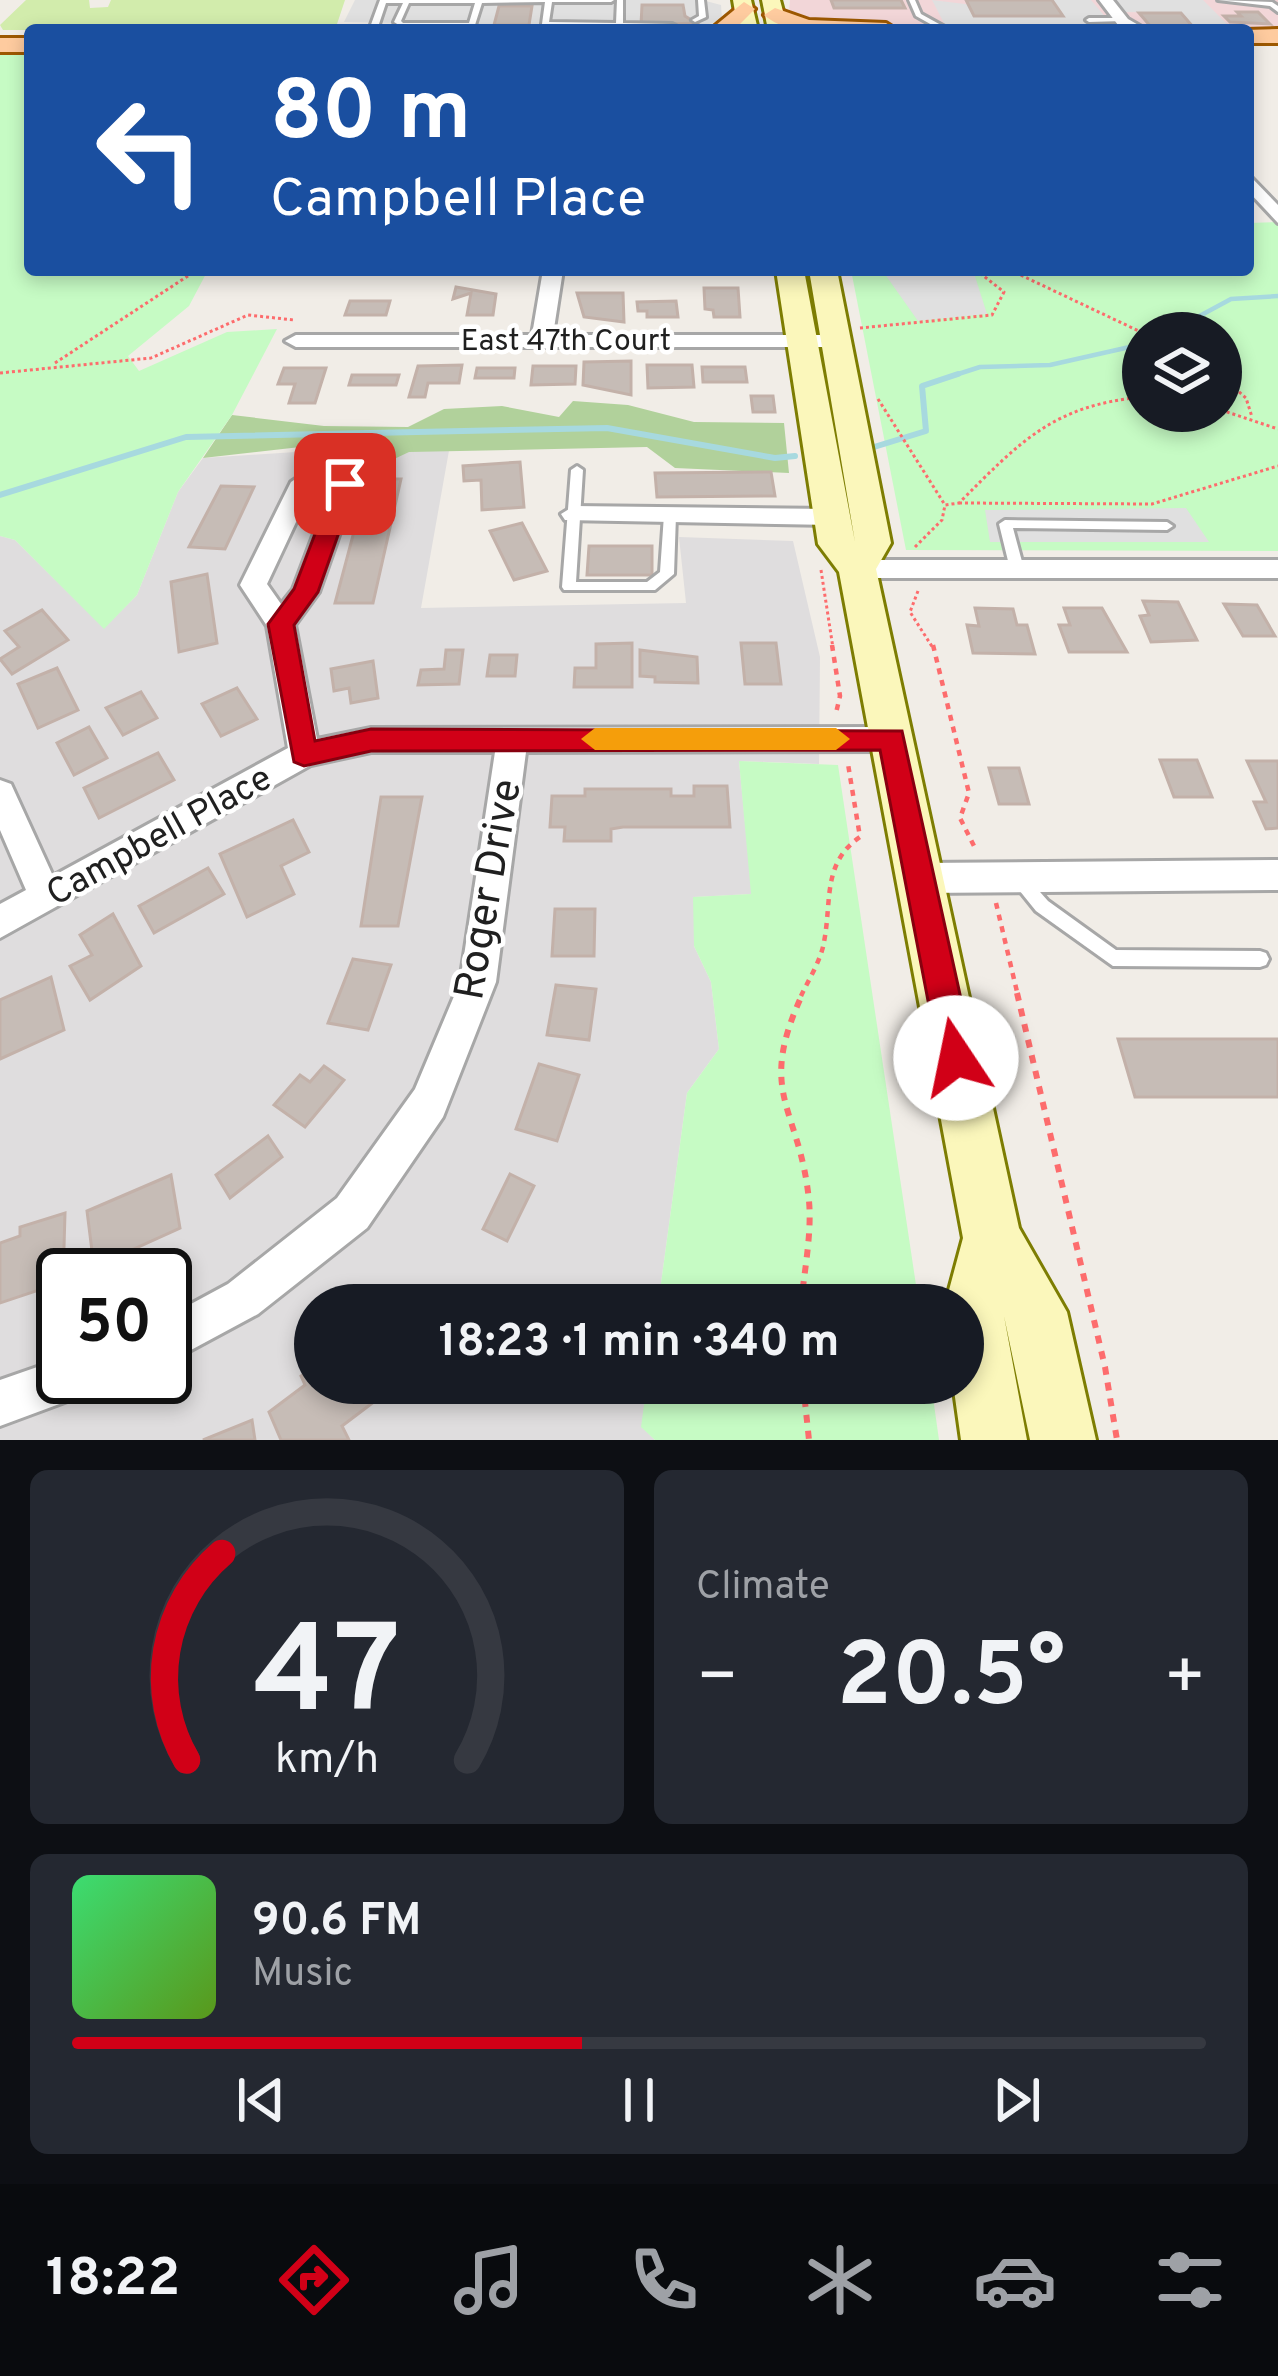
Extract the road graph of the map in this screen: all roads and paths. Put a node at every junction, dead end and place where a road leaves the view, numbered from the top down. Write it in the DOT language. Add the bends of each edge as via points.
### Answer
graph roads {
  1 [pos="549,0"];
  2 [pos="587,0"];
  3 [pos="616,0"];
  4 [pos="701,0"];
  5 [pos="912,0"];
  6 [pos="1106,0"];
  7 [pos="1221,0"];
  8 [pos="407,1"];
  9 [pos="443,1"];
  10 [pos="479,1"];
  11 [pos="1278,10"];
  12 [pos="695,20"];
  13 [pos="1089,20"];
  14 [pos="957,23"];
  15 [pos="374,24"];
  16 [pos="422,24"];
  17 [pos="936,24"];
  18 [pos="953,24"];
  19 [pos="1122,24"];
  20 [pos="1254,186"];
  21 [pos="1277,215"];
  22 [pos="187,276"];
  23 [pos="552,276"];
  24 [pos="791,276"];
  25 [pos="825,276"];
  26 [pos="986,276"];
  27 [pos="1023,276"];
  28 [pos="1122,323"];
  29 [pos="843,334"];
  30 [pos="542,340"];
  31 [pos="801,340"];
  32 [pos="296,341"];
  33 [pos="319,341"];
  34 [pos="50,366"];
  35 [pos="0,373"];
  36 [pos="1242,394"];
  37 [pos="1122,399"];
  38 [pos="880,402"];
  39 [pos="1242,415"];
  40 [pos="1252,417"];
  41 [pos="1278,429"];
  42 [pos="1278,466"];
  43 [pos="577,470"];
  44 [pos="959,503"];
  45 [pos="945,506"];
  46 [pos="574,514"];
  47 [pos="670,515"];
  48 [pos="831,517"];
  49 [pos="1167,526"];
  50 [pos="914,548"];
  51 [pos="838,565"];
  52 [pos="1017,569"];
  53 [pos="1278,569"];
  54 [pos="921,588"];
  55 [pos="281,624"];
  56 [pos="836,717"];
  57 [pos="512,739"];
  58 [pos="892,739"];
  59 [pos="304,754"];
  60 [pos="850,766"];
  61 [pos="0,793"];
  62 [pos="980,852"];
  63 [pos="1278,875"];
  64 [pos="921,878"];
  65 [pos="1017,878"];
  66 [pos="45,896"];
  67 [pos="0,922"];
  68 [pos="1001,922"];
  69 [pos="1259,959"];
  70 [pos="992,1238"];
  71 [pos="803,1284"];
  72 [pos="192,1327"];
  73 [pos="36,1390"];
  74 [pos="0,1402"];
  75 [pos="805,1404"];
  76 [pos="809,1440"];
  77 [pos="994,1440"];
  78 [pos="1063,1440"];
  79 [pos="1117,1440"];
  1 -- 2 [label="lane"];
  1 -- 10 [label="lane"];
  2 -- 3 [label="lane"];
  4 -- 12 [label="lane" via="703,17"];
  5 -- 17 [label="lane"];
  6 -- 19 [label="street"];
  7 -- 11 [label="lane"];
  8 -- 9 [label="lane"];
  8 -- 15 [label="lane" via="383,1"];
  8 -- 16 [label="lane" via="397,22"];
  9 -- 10 [label="lane"];
  13 -- 19 [label="lane"];
  14 -- 18 [label="lane"];
  20 -- 21 [label="street"];
  22 -- 34 [label="path"];
  23 -- 30 [label="street"];
  24 -- 31 [label="main road"];
  25 -- 29 [label="main road"];
  26 -- 29 [label="path" via="1004,292 992,315"];
  27 -- 28 [label="path"];
  29 -- 31 [label="street, East 47th Court"];
  29 -- 51 [label="main road" via="873,543"];
  30 -- 31 [label="street, East 47th Court"];
  30 -- 33 [label="street, East 47th Court"];
  31 -- 48 [label="main road"];
  32 -- 33 [label="street, East 47th Court"];
  33 -- 34 [label="path" via="291,318 259,313 152,358"];
  34 -- 35 [label="path"];
  36 -- 40 [label="path"];
  37 -- 44 [label="path" via="1054,415"];
  38 -- 45 [label="path"];
  39 -- 40 [label="path"];
  40 -- 41 [label="path"];
  42 -- 44 [label="path" via="1152,504"];
  43 -- 46 [label="lane"];
  44 -- 45 [label="path"];
  45 -- 50 [label="path"];
  46 -- 47 [label="street"];
  46 -- 47 [label="lane" via="569,587 650,587 668,574"];
  47 -- 48 [label="street"];
  48 -- 51 [label="main road"];
  49 -- 52 [label="lane" via="1005,524"];
  51 -- 52 [label="street"];
  51 -- 56 [label="path"];
  51 -- 58 [label="main road"];
  52 -- 53 [label="street"];
  54 -- 62 [label="path" via="910,612 931,639 969,793 960,818"];
  55 -- 55 [label="street" via="305,592 345,484 303,482 253,584"];
  55 -- 59 [label="street"];
  57 -- 58 [label="street, Campbell Place"];
  57 -- 59 [label="street, Campbell Place" via="371,740"];
  57 -- 72 [label="street, Roger Drive" via="478,982 429,1103 352,1214 243,1299"];
  58 -- 64 [label="main road"];
  59 -- 66 [label="street, Campbell Place"];
  60 -- 71 [label="path" via="860,837 832,868 824,947 781,1039 778,1075 809,1202"];
  61 -- 66 [label="street"];
  63 -- 65 [label="street"];
  64 -- 65 [label="street"];
  64 -- 70 [label="main road"];
  65 -- 69 [label="lane" via="1113,958"];
  66 -- 67 [label="street, Campbell Place"];
  68 -- 79 [label="path"];
  70 -- 77 [label="main road" via="973,1313"];
  70 -- 78 [label="main road" via="1036,1312"];
  73 -- 74 [label="street"];
  75 -- 76 [label="path"];
}
